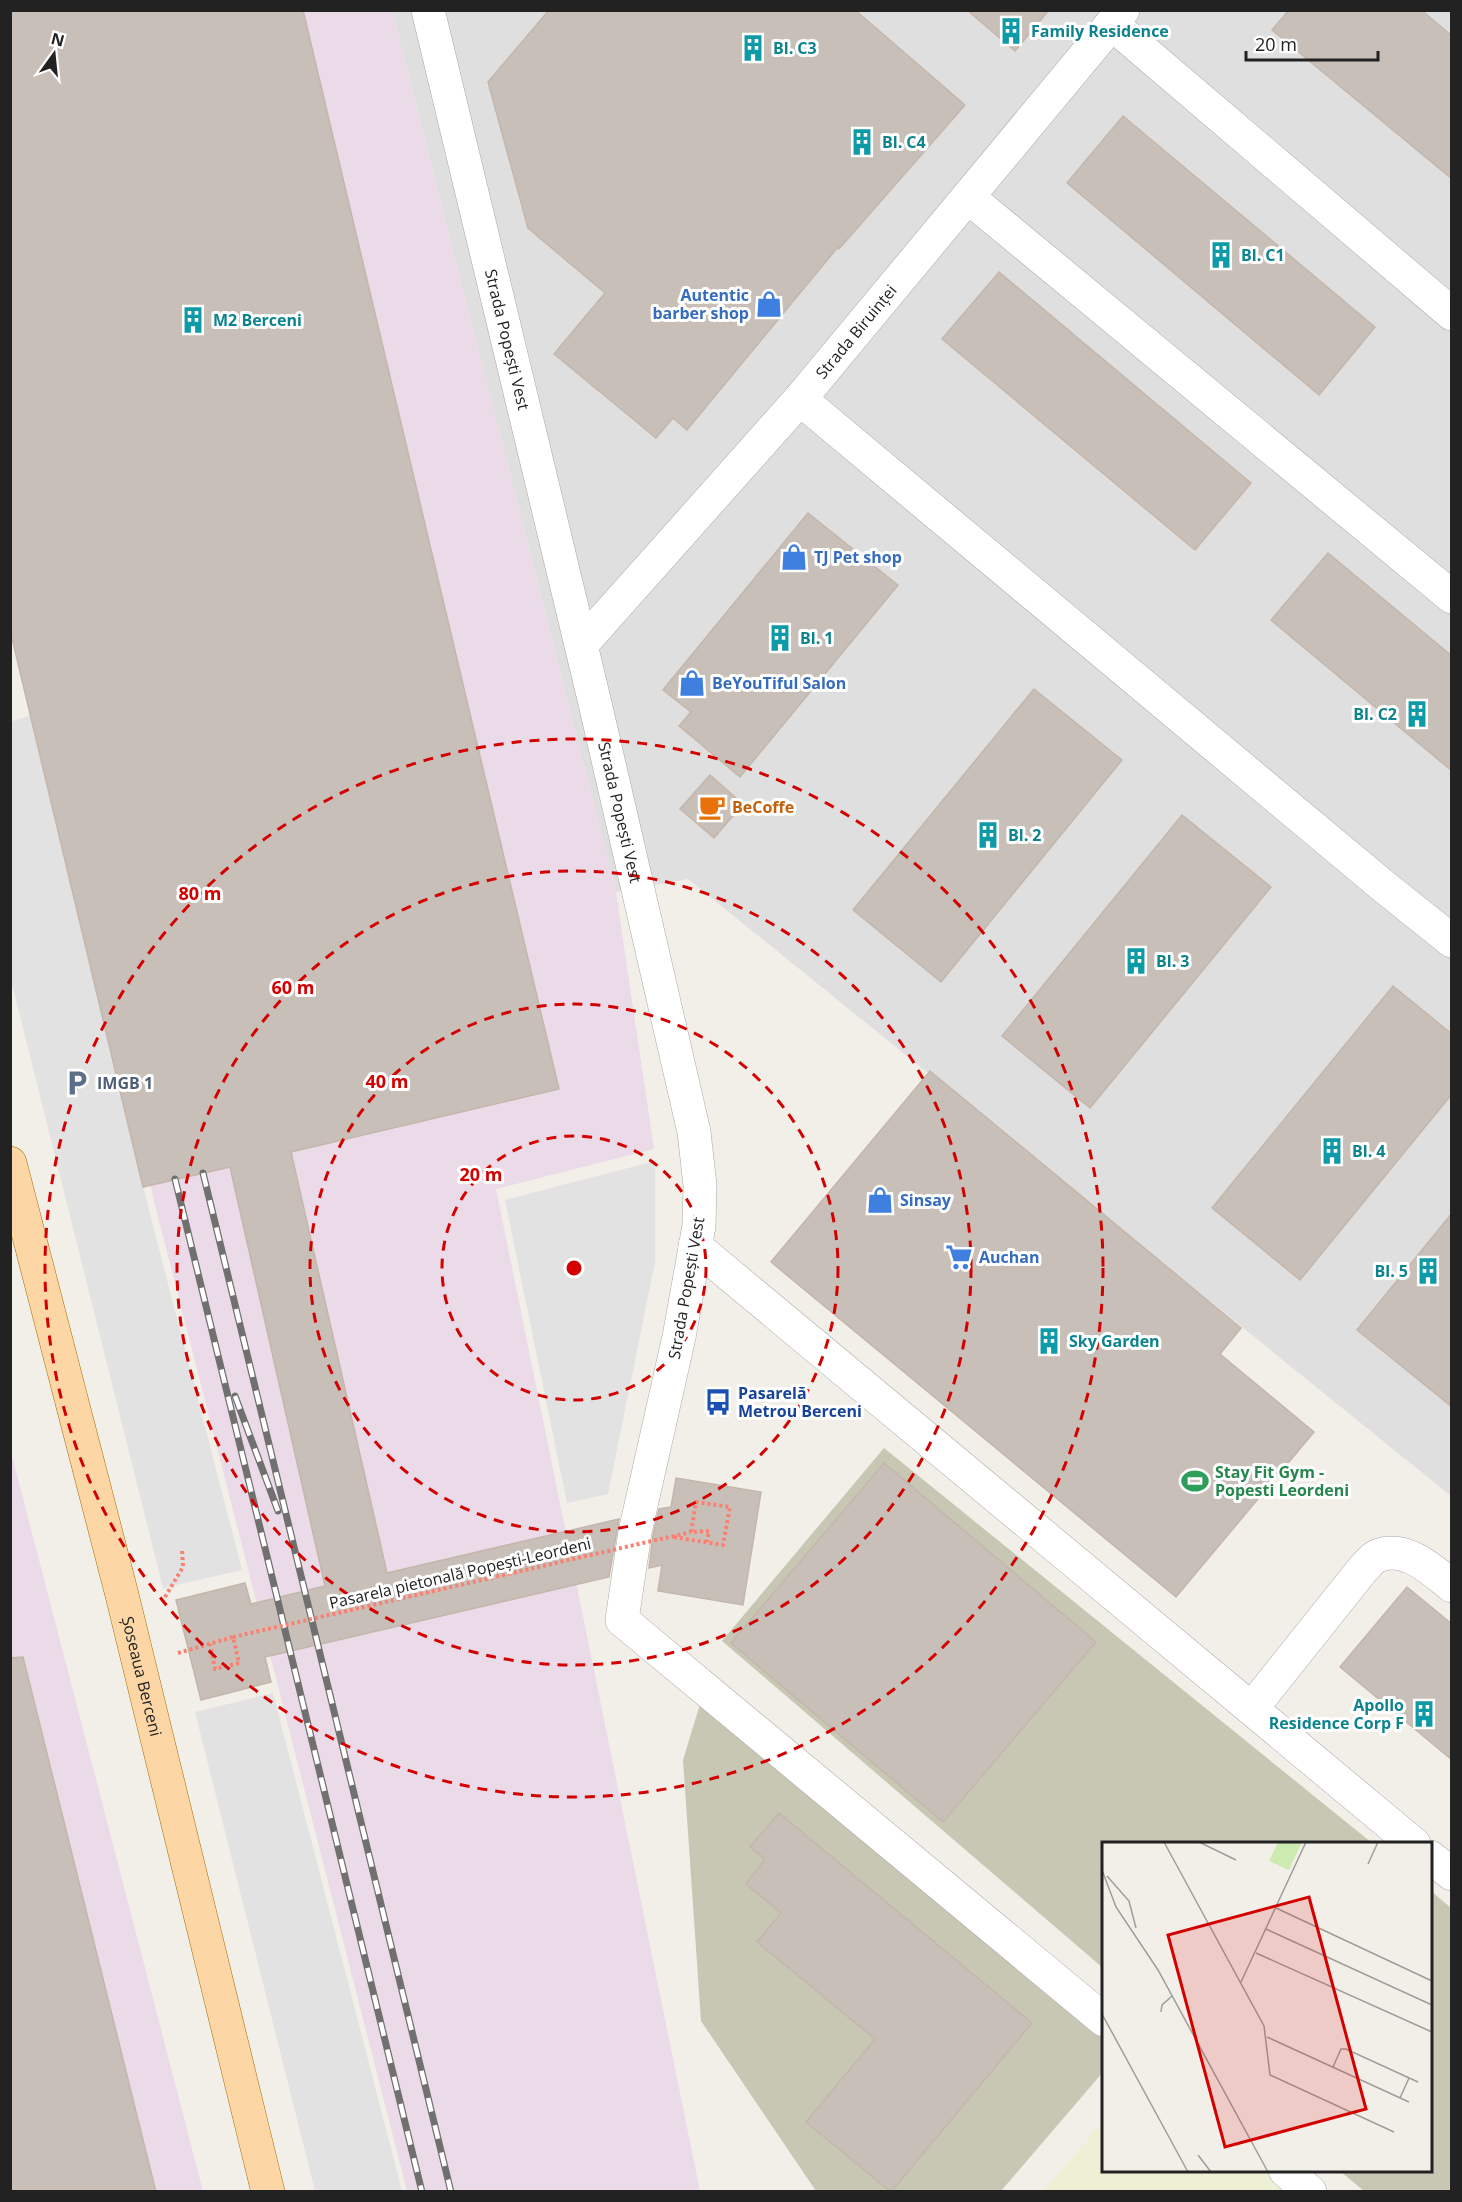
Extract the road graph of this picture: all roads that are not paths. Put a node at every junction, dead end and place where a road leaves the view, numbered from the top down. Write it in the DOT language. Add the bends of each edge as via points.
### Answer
graph roads {
  1 [pos="428,10"];
  2 [pos="1117,17"];
  3 [pos="968,197"];
  4 [pos="1452,314"];
  5 [pos="800,399"];
  6 [pos="1452,597"];
  7 [pos="581,645"];
  8 [pos="1452,941"];
  9 [pos="10,1163"];
  10 [pos="695,1246"];
  11 [pos="1452,1586"];
  12 [pos="1252,1708"];
  13 [pos="1412,1842"];
  14 [pos="1432,1858"];
  15 [pos="1452,1874"];
  16 [pos="1102,2018"];
  17 [pos="1287,2172"];
  18 [pos="268,2192"];
  19 [pos="1310,2192"];
  1 -- 7 [label="street, Strada Popești Vest"];
  2 -- 3 [label="street, Strada Biruinței"];
  2 -- 4 [label="street"];
  3 -- 5 [label="street, Strada Biruinței"];
  3 -- 6 [label="street"];
  5 -- 7 [label="street, Strada Biruinței"];
  5 -- 8 [label="street"];
  7 -- 10 [label="street, Strada Popești Vest" via="694,1132 700,1185"];
  9 -- 18 [label="main road, Șoseaua Berceni" via="122,1595"];
  10 -- 12 [label="street"];
  10 -- 16 [label="street, Strada Popești Vest" via="679,1337 635,1532 622,1620"];
  11 -- 12 [label="street" via="1407,1555 1376,1556"];
  12 -- 13 [label="street"];
  14 -- 15 [label="street"];
  17 -- 19 [label="street"];
}
